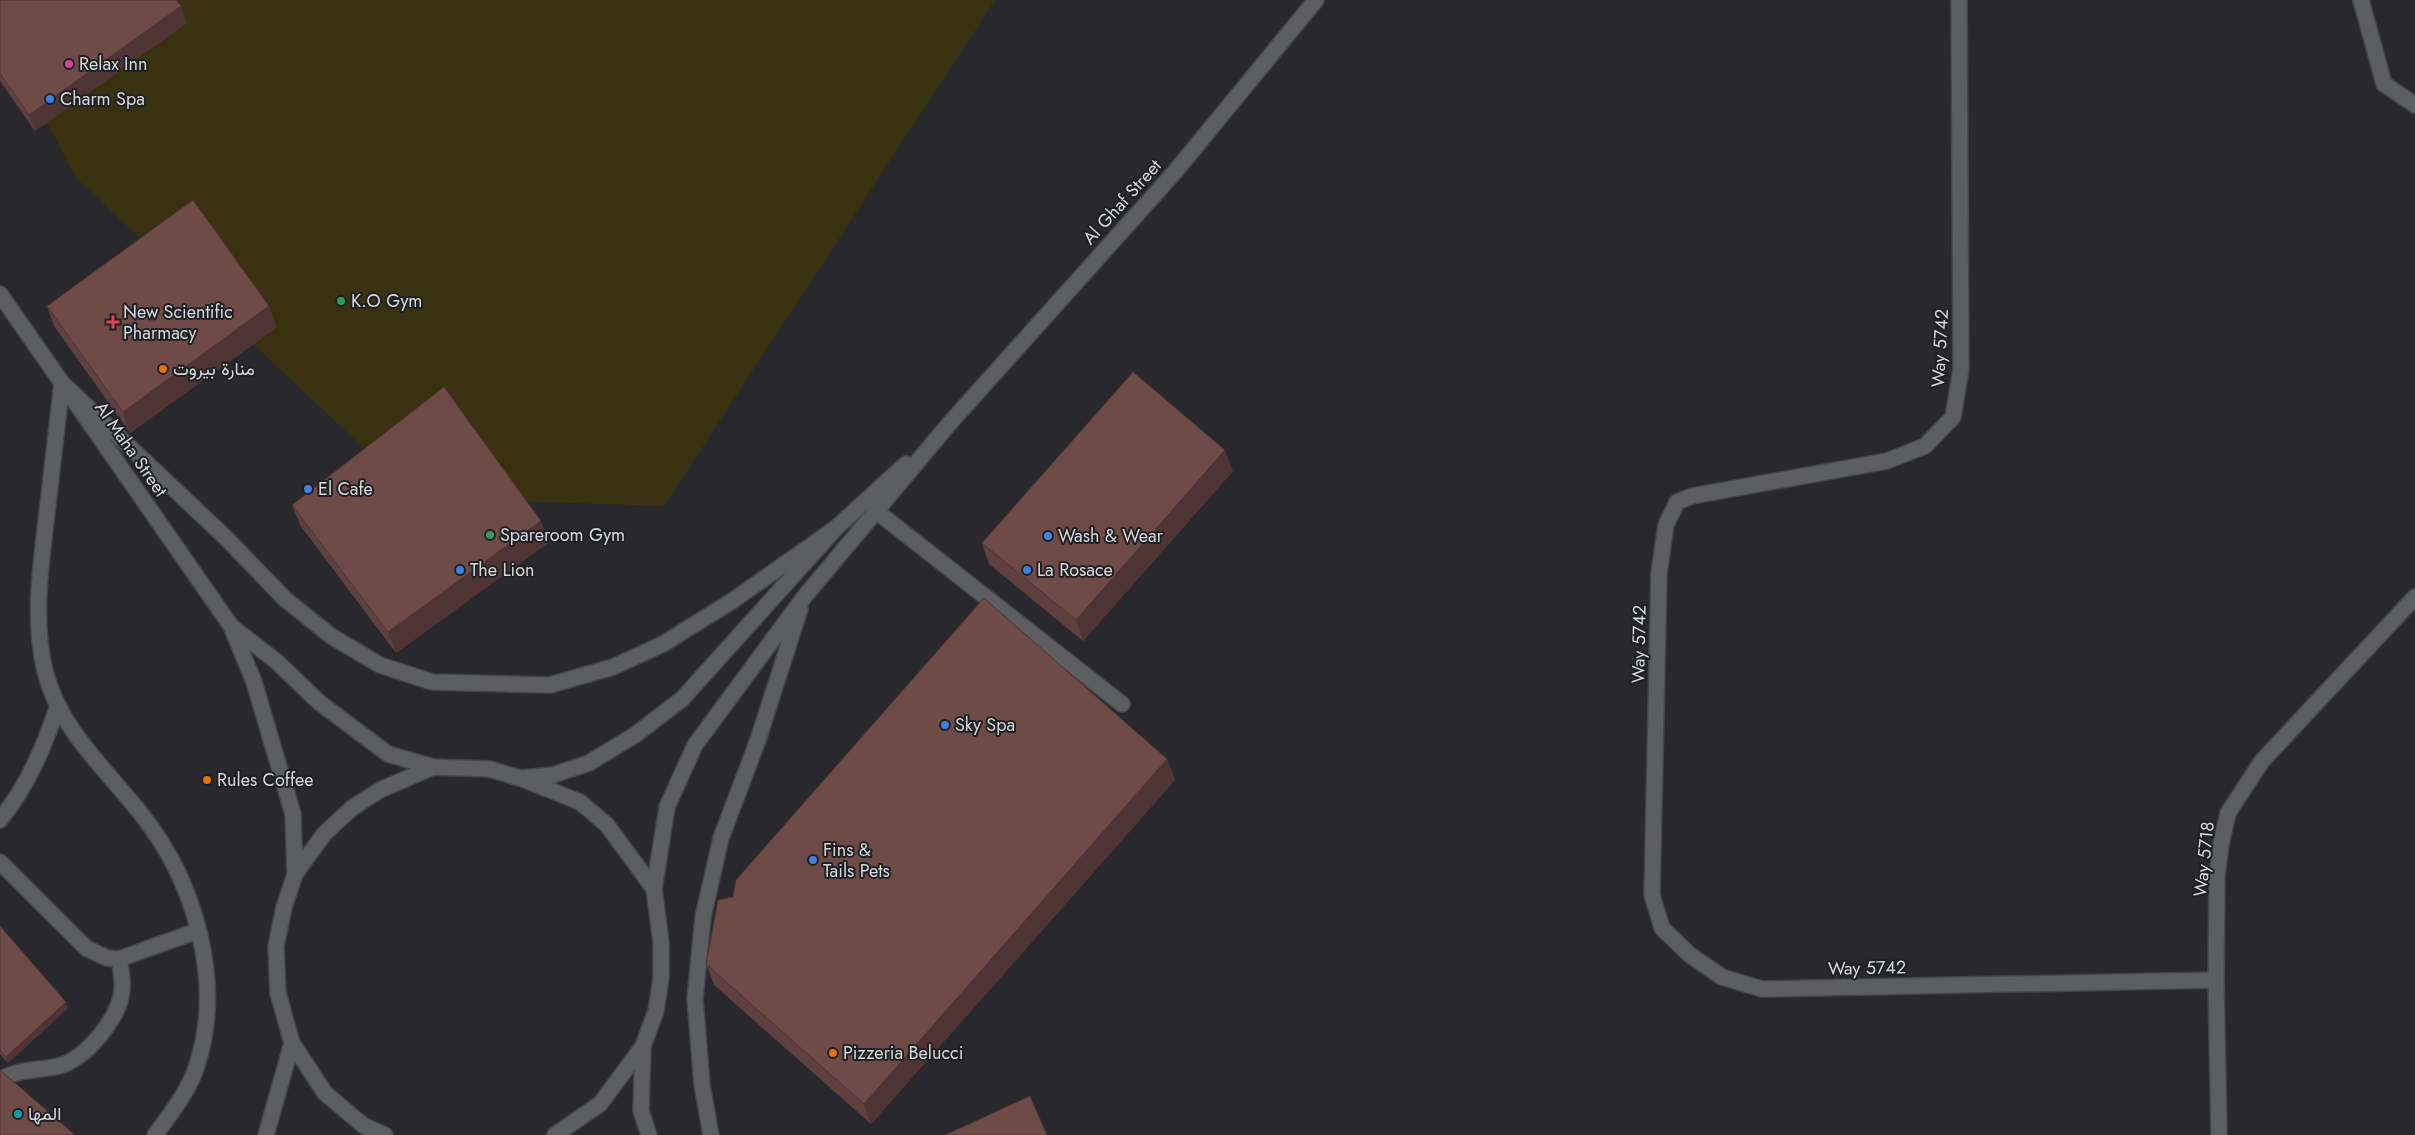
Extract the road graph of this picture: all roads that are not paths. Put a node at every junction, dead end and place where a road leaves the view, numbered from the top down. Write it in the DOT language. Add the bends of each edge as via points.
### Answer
graph roads {
  1 [pos="1316,0"];
  2 [pos="1959,0"];
  3 [pos="2361,0"];
  4 [pos="2415,105"];
  5 [pos="0,294"];
  6 [pos="62,383"];
  7 [pos="949,424"];
  8 [pos="876,511"];
  9 [pos="836,528"];
  10 [pos="805,596"];
  11 [pos="2415,597"];
  12 [pos="231,626"];
  13 [pos="1122,704"];
  14 [pos="57,708"];
  15 [pos="433,767"];
  16 [pos="520,778"];
  17 [pos="0,820"];
  18 [pos="0,862"];
  19 [pos="295,874"];
  20 [pos="654,889"];
  21 [pos="197,930"];
  22 [pos="119,959"];
  23 [pos="2216,980"];
  24 [pos="292,1043"];
  25 [pos="643,1046"];
  26 [pos="0,1080"];
  27 [pos="155,1135"];
  28 [pos="266,1135"];
  29 [pos="385,1135"];
  30 [pos="555,1135"];
  31 [pos="649,1135"];
  32 [pos="711,1135"];
  33 [pos="2219,1135"];
  1 -- 7 [label="street, Al Ghaf Street" via="1174,173"];
  2 -- 23 [label="street, Way 5742" via="1961,369 1953,417 1925,446 1887,461 1692,496 1676,502 1666,525 1659,573 1652,895 1662,928 1690,955 1722,977 1762,989"];
  3 -- 4 [label="street" via="2384,84"];
  5 -- 6 [label="street, Al Maha Street"];
  6 -- 9 [label="street" via="226,538 285,599 331,636 380,664 432,682 550,685 613,666 663,644 732,601"];
  6 -- 12 [label="street, Al Maha Street"];
  6 -- 14 [label="street" via="39,585 38,638"];
  7 -- 8 [label="street"];
  7 -- 9 [label="street"];
  8 -- 10 [label="street"];
  8 -- 13 [label="street"];
  9 -- 16 [label="street" via="682,699 635,735 588,763 553,775"];
  10 -- 20 [label="street" via="695,745 667,806"];
  10 -- 32 [label="street" via="758,740 721,838 703,917 695,999 702,1085"];
  11 -- 23 [label="street, Way 5718" via="2262,761 2228,813 2220,844"];
  12 -- 15 [label="street, Al Maha Street" via="320,703 388,754"];
  12 -- 19 [label="street, Al Maha Street" via="254,682 293,814"];
  14 -- 17 [label="street" via="35,767"];
  14 -- 21 [label="street" via="92,756 144,817 175,866 195,916"];
  15 -- 16 [label="street" via="489,769"];
  15 -- 19 [label="street" via="380,790 352,808 324,834"];
  16 -- 20 [label="street" via="580,802 607,825"];
  18 -- 22 [label="street" via="86,948 107,958"];
  19 -- 24 [label="street" via="276,946 278,994"];
  20 -- 25 [label="street" via="662,942 662,978 656,1011"];
  21 -- 22 [label="street"];
  21 -- 27 [label="street" via="206,969 207,1024 197,1066 181,1098"];
  22 -- 26 [label="street" via="122,990 119,1003 93,1043 72,1061 59,1066 25,1069"];
  23 -- 33 [label="street, Way 5718"];
  24 -- 28 [label="street"];
  24 -- 29 [label="street" via="325,1093 364,1126"];
  25 -- 30 [label="street" via="600,1104"];
  25 -- 31 [label="street" via="641,1111"];
}
